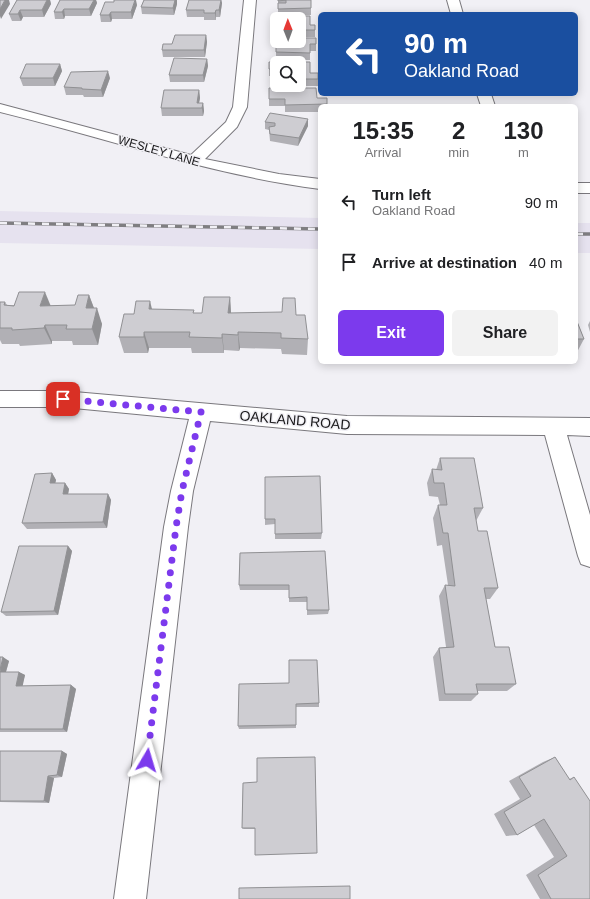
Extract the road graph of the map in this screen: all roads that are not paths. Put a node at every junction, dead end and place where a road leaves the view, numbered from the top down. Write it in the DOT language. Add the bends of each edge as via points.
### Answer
graph roads {
  1 [pos="250,0"];
  2 [pos="453,0"];
  3 [pos="456,12"];
  4 [pos="0,108"];
  5 [pos="195,160"];
  6 [pos="318,184"];
  7 [pos="578,188"];
  8 [pos="590,188"];
  9 [pos="0,399"];
  10 [pos="201,412"];
  11 [pos="553,426"];
  12 [pos="590,427"];
  13 [pos="590,556"];
  14 [pos="130,899"];
  1 -- 5 [label="street" via="240,107 232,124"];
  2 -- 3 [label="street"];
  4 -- 5 [label="street, WESLEY LANE"];
  5 -- 6 [label="street, WESLEY LANE" via="228,170 285,181"];
  7 -- 8 [label="street"];
  9 -- 10 [label="street, OAKLAND ROAD" via="63,399"];
  10 -- 11 [label="street, OAKLAND ROAD" via="347,425"];
  10 -- 14 [label="street" via="176,527"];
  11 -- 12 [label="street, OAKLAND ROAD"];
  11 -- 13 [label="street"];
}
